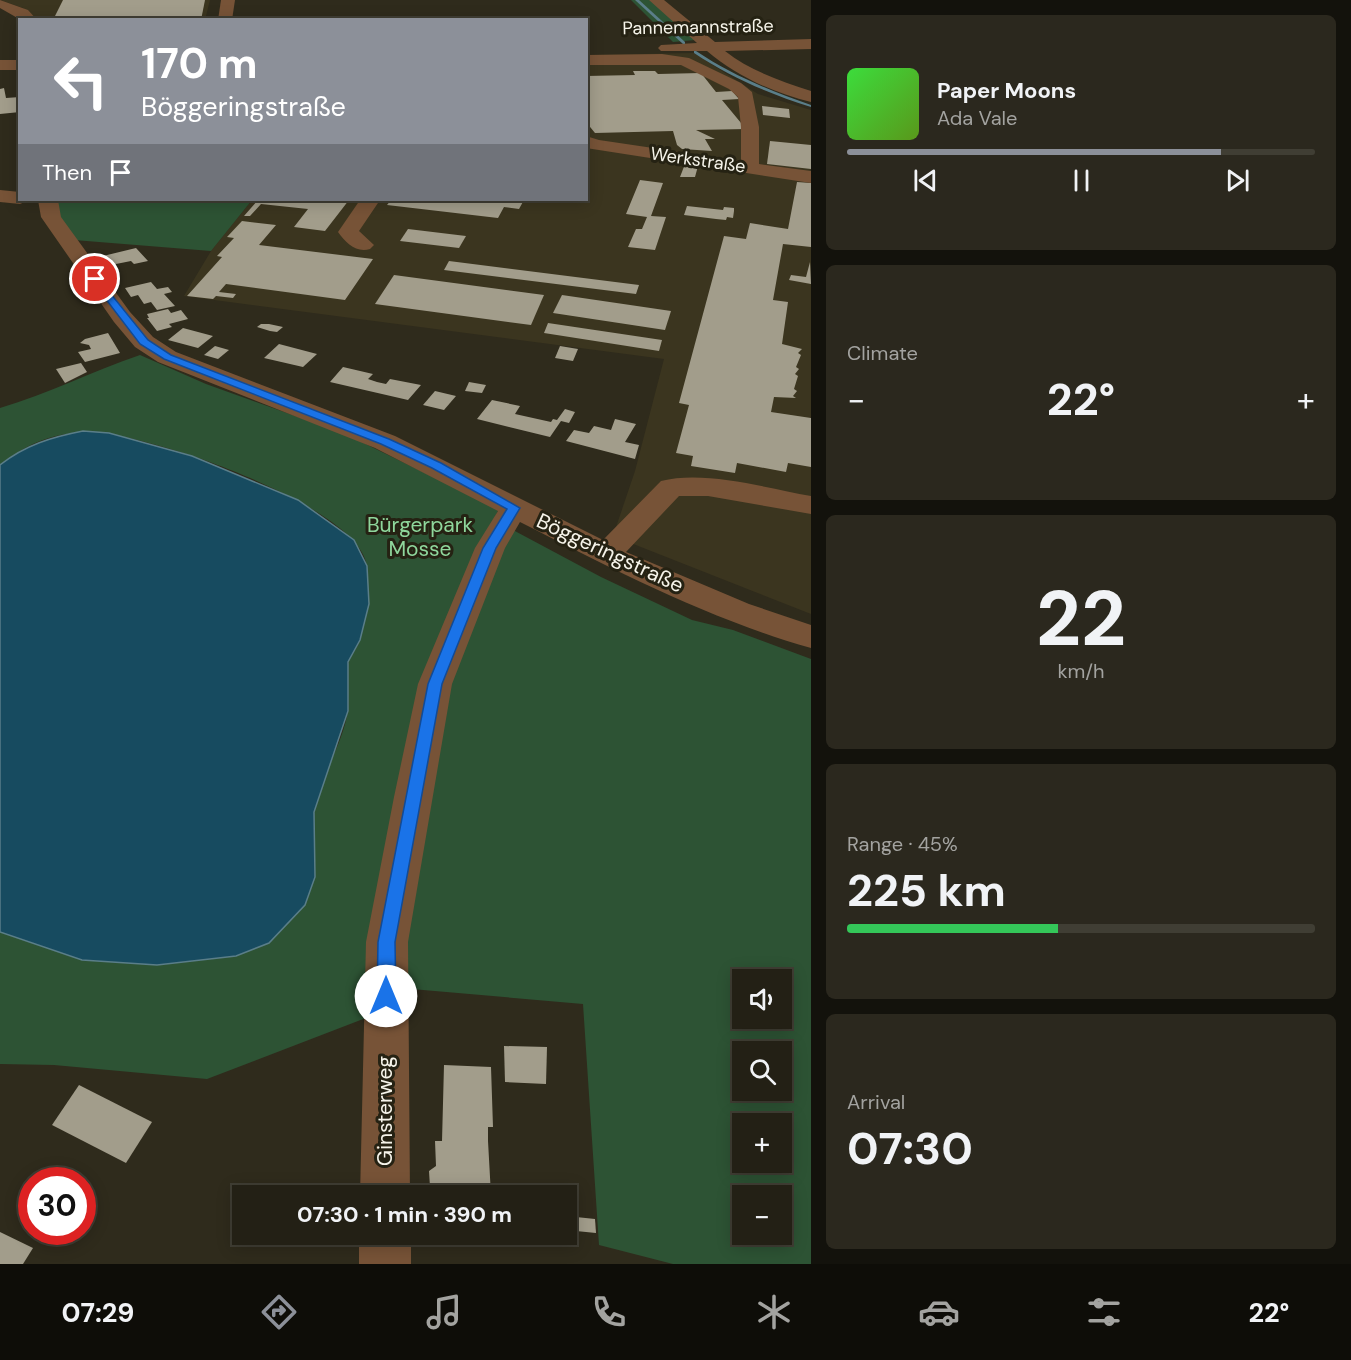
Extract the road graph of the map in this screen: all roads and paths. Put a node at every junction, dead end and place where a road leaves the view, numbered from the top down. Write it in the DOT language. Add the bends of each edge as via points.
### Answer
graph roads {
  1 [pos="228,0"];
  2 [pos="656,0"];
  3 [pos="0,3"];
  4 [pos="28,18"];
  5 [pos="225,18"];
  6 [pos="811,44"];
  7 [pos="710,47"];
  8 [pos="588,49"];
  9 [pos="588,60"];
  10 [pos="0,65"];
  11 [pos="18,65"];
  12 [pos="811,98"];
  13 [pos="588,131"];
  14 [pos="588,142"];
  15 [pos="751,166"];
  16 [pos="811,177"];
  17 [pos="0,196"];
  18 [pos="18,198"];
  19 [pos="48,201"];
  20 [pos="369,201"];
  21 [pos="363,245"];
  22 [pos="811,505"];
  23 [pos="514,508"];
  24 [pos="607,554"];
  25 [pos="811,637"];
  26 [pos="385,1185"];
  27 [pos="385,1245"];
  28 [pos="385,1264"];
  1 -- 5 [label="street"];
  2 -- 7 [label="street"];
  3 -- 4 [label="street"];
  6 -- 7 [label="street, Pannemannstraße"];
  7 -- 8 [label="street, Pannemannstraße"];
  7 -- 12 [label="street" via="763,80"];
  9 -- 15 [label="street" via="684,61 735,86 746,96"];
  10 -- 11 [label="street"];
  13 -- 15 [label="street" via="615,144"];
  14 -- 15 [label="street, Werkstraße"];
  15 -- 16 [label="street, Werkstraße"];
  17 -- 18 [label="street"];
  19 -- 23 [label="street, Böggeringstraße" via="51,217 67,242 144,342 207,374 385,442"];
  20 -- 21 [label="street" via="348,232"];
  22 -- 24 [label="street" via="708,488 671,488"];
  23 -- 24 [label="street, Böggeringstraße"];
  23 -- 26 [label="street, Ginsterweg" via="490,548 435,684 413,797 387,942"];
  24 -- 25 [label="street, Böggeringstraße" via="738,612"];
  27 -- 28 [label="street"];
}
